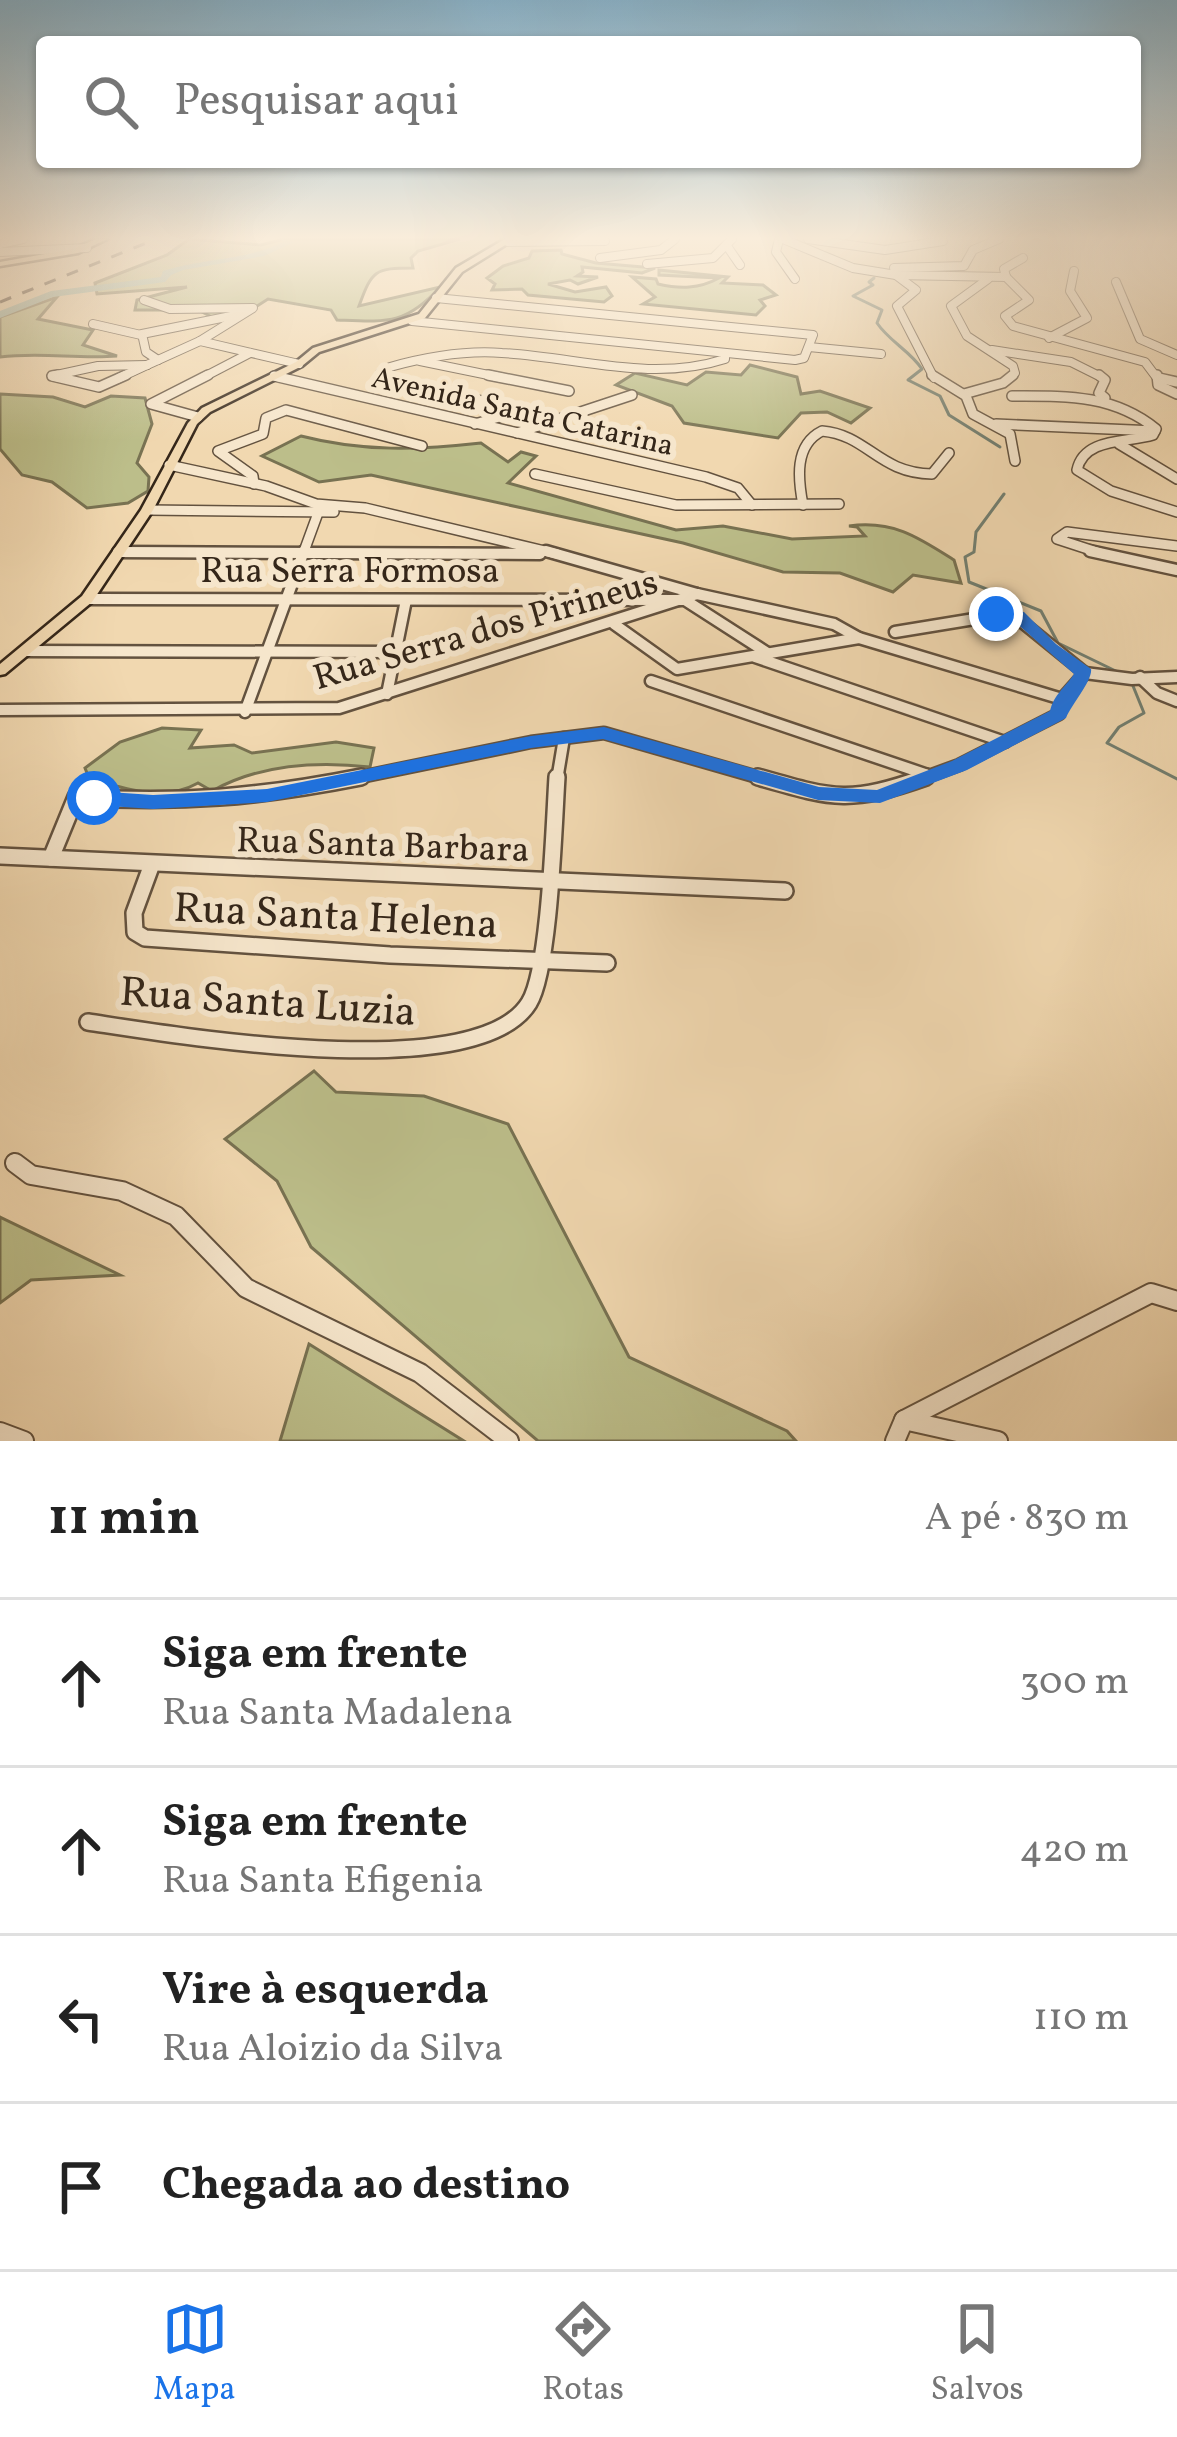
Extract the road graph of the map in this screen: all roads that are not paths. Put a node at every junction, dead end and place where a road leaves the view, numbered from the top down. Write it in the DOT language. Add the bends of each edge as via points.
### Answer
graph roads {
  1 [pos="162,306"];
  2 [pos="427,306"];
  3 [pos="510,306"];
  4 [pos="513,306"];
  5 [pos="898,306"];
  6 [pos="952,306"];
  7 [pos="1018,306"];
  8 [pos="1081,306"];
  9 [pos="1126,306"];
  10 [pos="248,313"];
  11 [pos="646,319"];
  12 [pos="412,321"];
  13 [pos="93,324"];
  14 [pos="486,329"];
  15 [pos="141,335"];
  16 [pos="1048,338"];
  17 [pos="200,341"];
  18 [pos="627,343"];
  19 [pos="808,346"];
  20 [pos="987,350"];
  21 [pos="250,353"];
  22 [pos="725,353"];
  23 [pos="881,354"];
  24 [pos="1177,355"];
  25 [pos="418,361"];
  26 [pos="153,362"];
  27 [pos="298,364"];
  28 [pos="274,376"];
  29 [pos="1159,378"];
  30 [pos="1177,382"];
  31 [pos="569,391"];
  32 [pos="964,394"];
  33 [pos="1177,394"];
  34 [pos="632,395"];
  35 [pos="1012,396"];
  36 [pos="1105,398"];
  37 [pos="198,417"];
  38 [pos="476,424"];
  39 [pos="996,424"];
  40 [pos="1156,431"];
  41 [pos="516,434"];
  42 [pos="1118,443"];
  43 [pos="422,446"];
  44 [pos="949,453"];
  45 [pos="1015,461"];
  46 [pos="170,465"];
  47 [pos="536,474"];
  48 [pos="1177,479"];
  49 [pos="254,484"];
  50 [pos="838,504"];
  51 [pos="752,505"];
  52 [pos="802,505"];
  53 [pos="365,508"];
  54 [pos="147,510"];
  55 [pos="1177,512"];
  56 [pos="318,513"];
  57 [pos="1177,546"];
  58 [pos="118,552"];
  59 [pos="304,553"];
  60 [pos="559,553"];
  61 [pos="1177,571"];
  62 [pos="691,597"];
  63 [pos="87,599"];
  64 [pos="285,599"];
  65 [pos="406,600"];
  66 [pos="614,624"];
  67 [pos="895,632"];
  68 [pos="859,638"];
  69 [pos="25,651"];
  70 [pos="269,652"];
  71 [pos="392,652"];
  72 [pos="762,656"];
  73 [pos="0,671"];
  74 [pos="1084,673"];
  75 [pos="1177,677"];
  76 [pos="1130,678"];
  77 [pos="651,681"];
  78 [pos="387,694"];
  79 [pos="1062,699"];
  80 [pos="1177,701"];
  81 [pos="0,710"];
  82 [pos="245,712"];
  83 [pos="564,738"];
  84 [pos="1006,743"];
  85 [pos="928,775"];
  86 [pos="0,856"];
  87 [pos="51,858"];
  88 [pos="152,864"];
  89 [pos="548,880"];
  90 [pos="785,891"];
  91 [pos="537,961"];
  92 [pos="607,963"];
  93 [pos="88,1022"];
  94 [pos="15,1163"];
  95 [pos="1177,1301"];
  96 [pos="900,1431"];
  97 [pos="0,1432"];
  98 [pos="25,1441"];
  99 [pos="508,1441"];
  100 [pos="998,1441"];
  1 -- 10 [label="street" via="253,308"];
  2 -- 12 [label="main road"];
  3 -- 14 [label="street"];
  4 -- 11 [label="street"];
  5 -- 32 [label="street" via="933,377"];
  6 -- 20 [label="street" via="961,330"];
  7 -- 16 [label="street" via="1006,320"];
  8 -- 16 [label="street" via="1088,315"];
  9 -- 24 [label="street" via="1140,339"];
  10 -- 15 [label="street"];
  10 -- 17 [label="street"];
  11 -- 18 [label="street"];
  11 -- 19 [label="street" via="813,334"];
  12 -- 14 [label="street"];
  12 -- 27 [label="main road" via="316,350"];
  13 -- 15 [label="street"];
  14 -- 18 [label="street"];
  15 -- 26 [label="street"];
  16 -- 29 [label="street" via="1138,359"];
  17 -- 21 [label="street"];
  17 -- 26 [label="street"];
  18 -- 22 [label="street"];
  19 -- 22 [label="street" via="802,359"];
  19 -- 23 [label="street"];
  20 -- 32 [label="street" via="1015,376"];
  20 -- 36 [label="street" via="1089,367 1105,380"];
  21 -- 27 [label="street"];
  21 -- 37 [label="street" via="151,404"];
  22 -- 25 [label="street" via="709,366 672,370 477,349"];
  25 -- 31 [label="street"];
  25 -- 38 [label="street" via="380,375 523,410"];
  26 -- 26 [label="street" via="98,365 52,376 99,388"];
  27 -- 28 [label="main road"];
  28 -- 37 [label="main road"];
  28 -- 38 [label="street, Avenida Santa Catarina"];
  29 -- 30 [label="street"];
  29 -- 33 [label="street"];
  32 -- 39 [label="street" via="970,411"];
  34 -- 41 [label="street"];
  35 -- 36 [label="street"];
  36 -- 40 [label="street"];
  37 -- 46 [label="main road"];
  38 -- 41 [label="street, Avenida Santa Catarina"];
  39 -- 40 [label="street"];
  39 -- 45 [label="street" via="1012,438"];
  40 -- 42 [label="street"];
  41 -- 51 [label="street, Avenida Santa Catarina" via="722,482"];
  42 -- 48 [label="street"];
  42 -- 55 [label="street" via="1086,450 1077,470 1111,491"];
  43 -- 49 [label="street" via="316,413 275,412 263,434 218,451"];
  44 -- 52 [label="street" via="932,474 919,474 888,467 845,436 817,436 797,459"];
  46 -- 49 [label="street"];
  46 -- 54 [label="main road"];
  47 -- 51 [label="street" via="676,505"];
  49 -- 53 [label="street" via="316,504"];
  50 -- 52 [label="street"];
  51 -- 52 [label="street"];
  53 -- 56 [label="street"];
  53 -- 60 [label="street"];
  54 -- 56 [label="street"];
  54 -- 58 [label="main road"];
  56 -- 59 [label="street"];
  57 -- 61 [label="street" via="1067,532 1057,539"];
  58 -- 59 [label="street"];
  58 -- 63 [label="main road"];
  59 -- 60 [label="street"];
  59 -- 64 [label="street"];
  60 -- 62 [label="street"];
  62 -- 65 [label="street, Rua Serra Formosa"];
  62 -- 66 [label="street, Rua Serra dos Pirineus"];
  62 -- 68 [label="street" via="828,622"];
  62 -- 72 [label="street"];
  63 -- 64 [label="street, Rua Serra Formosa"];
  63 -- 69 [label="main road"];
  64 -- 65 [label="street, Rua Serra Formosa"];
  64 -- 70 [label="street"];
  65 -- 71 [label="street"];
  66 -- 72 [label="street" via="677,669"];
  66 -- 78 [label="street, Rua Serra dos Pirineus"];
  67 -- 74 [label="street" via="1018,616"];
  68 -- 72 [label="street"];
  68 -- 79 [label="street"];
  69 -- 70 [label="street"];
  69 -- 73 [label="main road"];
  70 -- 71 [label="street"];
  70 -- 82 [label="street"];
  71 -- 78 [label="street"];
  72 -- 84 [label="street"];
  74 -- 76 [label="street"];
  74 -- 79 [label="street"];
  75 -- 76 [label="street"];
  76 -- 80 [label="street"];
  77 -- 85 [label="street"];
  78 -- 82 [label="street, Rua Serra dos Pirineus" via="325,711"];
  79 -- 84 [label="street" via="1059,714"];
  81 -- 82 [label="street, Rua Serra dos Pirineus"];
  83 -- 85 [label="street" via="604,733 842,797 880,796"];
  83 -- 87 [label="street" via="267,796 76,797"];
  83 -- 89 [label="street, Rua Santa Luzia"];
  84 -- 85 [label="street"];
  86 -- 87 [label="street, Rua Santa Barbara"];
  87 -- 88 [label="street, Rua Santa Barbara"];
  88 -- 89 [label="street, Rua Santa Barbara"];
  88 -- 91 [label="street, Rua Santa Helena" via="133,920 145,938"];
  89 -- 90 [label="street, Rua Santa Barbara"];
  89 -- 91 [label="street, Rua Santa Luzia"];
  91 -- 92 [label="street, Rua Santa Helena"];
  91 -- 93 [label="street, Rua Santa Luzia" via="529,1004 508,1029 438,1048 198,1039"];
  94 -- 99 [label="street" via="45,1180 122,1191 176,1216 246,1288 420,1373"];
  95 -- 96 [label="street" via="1151,1293"];
  96 -- 100 [label="street"];
  97 -- 98 [label="street"];
}
